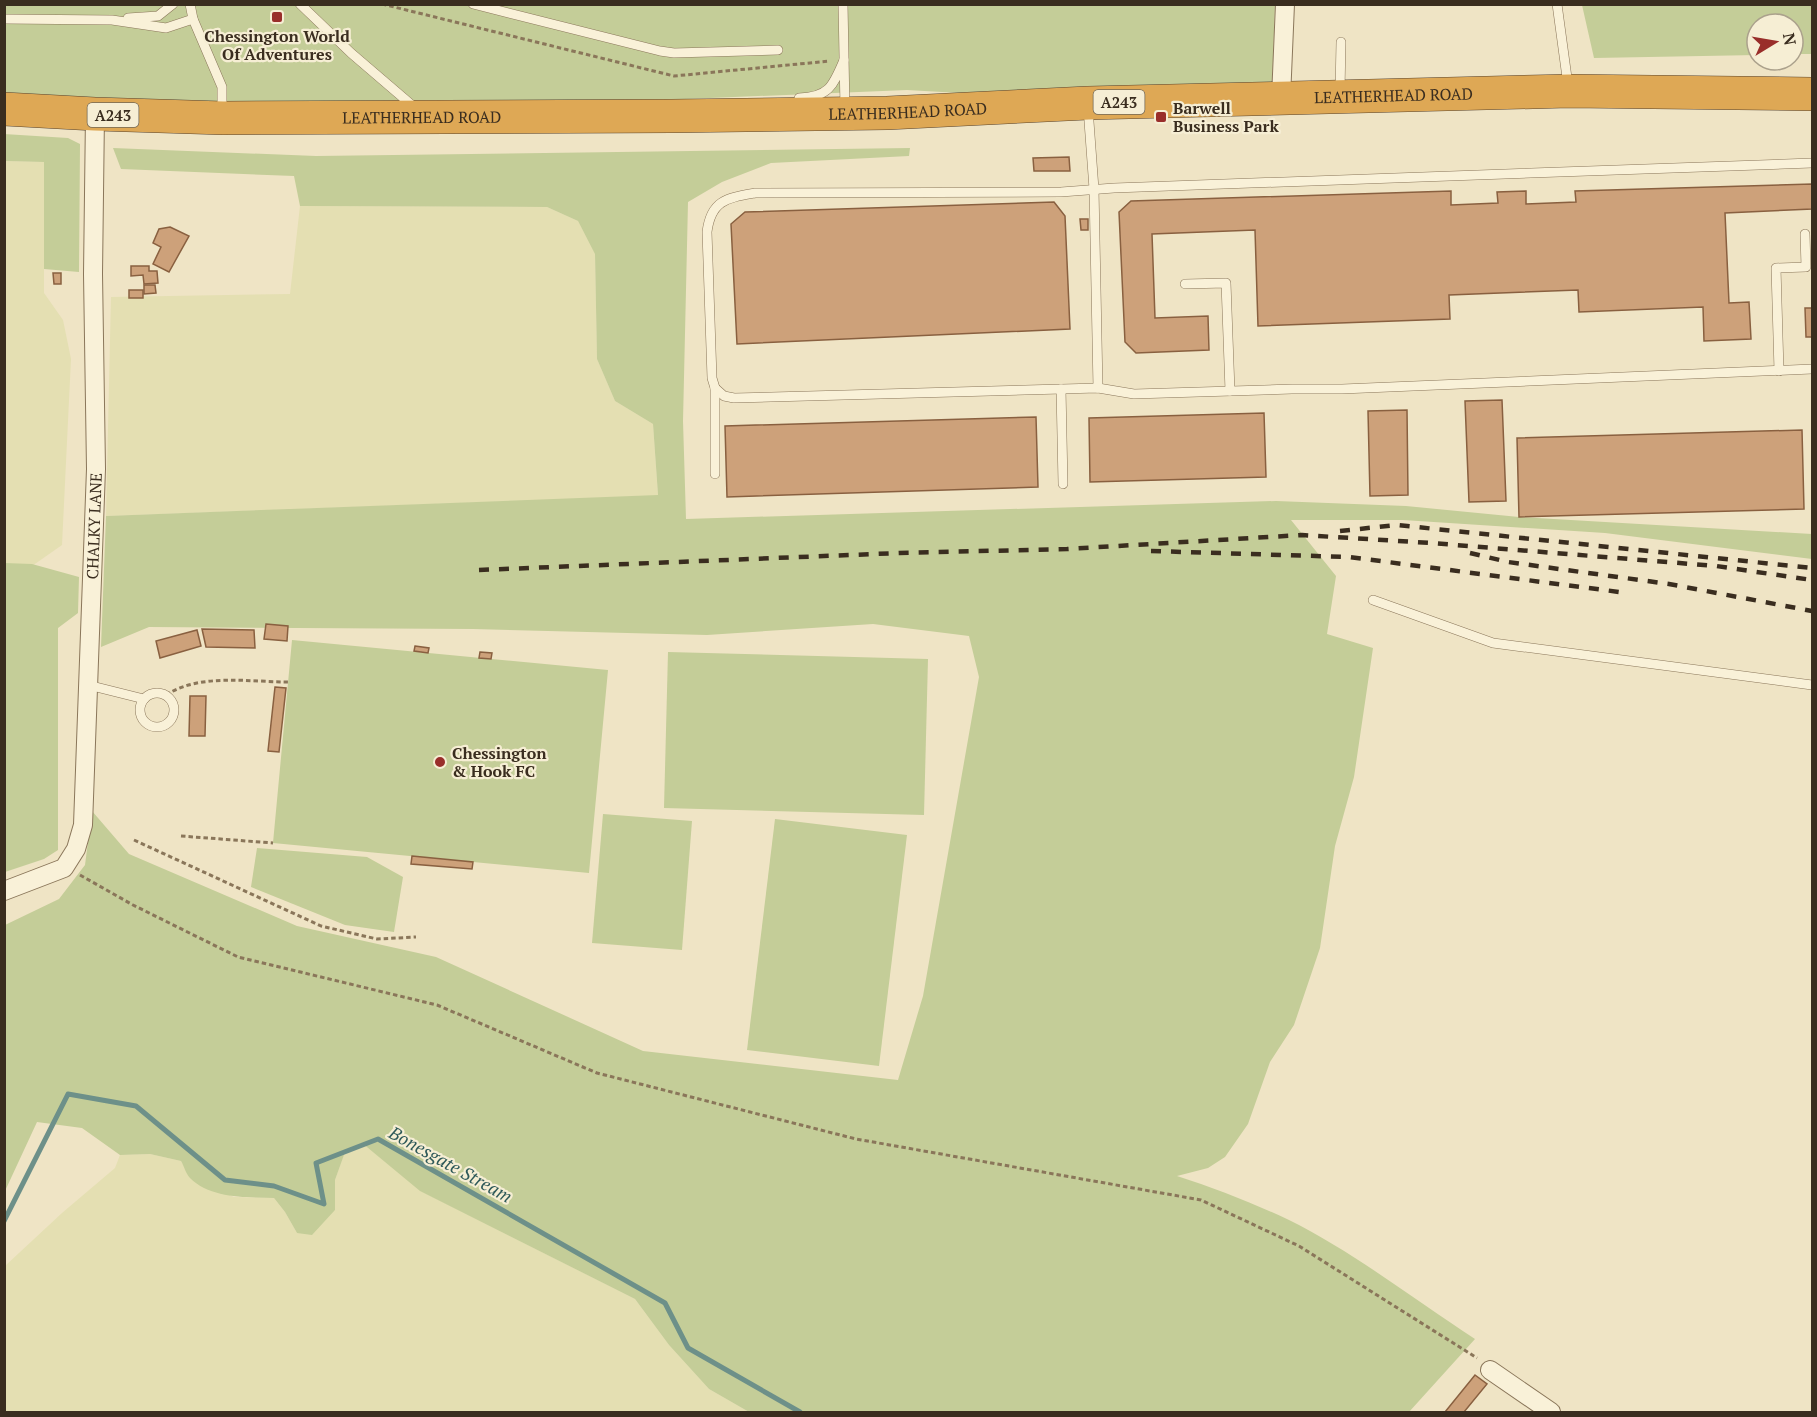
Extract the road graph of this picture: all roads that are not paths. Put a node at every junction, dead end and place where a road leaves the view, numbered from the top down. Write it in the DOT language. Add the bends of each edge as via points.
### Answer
graph roads {
  1 [pos="173,4"];
  2 [pos="190,4"];
  3 [pos="300,4"];
  4 [pos="473,4"];
  5 [pos="843,4"];
  6 [pos="1285,4"];
  7 [pos="1557,4"];
  8 [pos="193,19"];
  9 [pos="4,20"];
  10 [pos="112,20"];
  11 [pos="1341,42"];
  12 [pos="778,50"];
  13 [pos="844,60"];
  14 [pos="1569,91"];
  15 [pos="1812,93"];
  16 [pos="1340,96"];
  17 [pos="1281,98"];
  18 [pos="787,99"];
  19 [pos="1088,103"];
  20 [pos="713,106"];
  21 [pos="4,109"];
  22 [pos="95,114"];
  23 [pos="845,114"];
  24 [pos="672,116"];
  25 [pos="426,117"];
  26 [pos="222,118"];
  27 [pos="1812,163"];
  28 [pos="1094,189"];
  29 [pos="1805,234"];
  30 [pos="1185,284"];
  31 [pos="1812,369"];
  32 [pos="1779,371"];
  33 [pos="715,388"];
  34 [pos="1098,388"];
  35 [pos="1061,389"];
  36 [pos="1230,391"];
  37 [pos="715,474"];
  38 [pos="1064,484"];
  39 [pos="1373,600"];
  40 [pos="88,685"];
  41 [pos="1812,685"];
  42 [pos="144,699"];
  43 [pos="4,891"];
  44 [pos="1490,1370"];
  45 [pos="1551,1413"];
  1 -- 10 [label="lane" via="158,16"];
  2 -- 8 [label="lane"];
  3 -- 25 [label="lane"];
  4 -- 12 [label="lane" via="660,51"];
  5 -- 13 [label="lane"];
  6 -- 17 [label="street"];
  7 -- 14 [label="lane"];
  8 -- 10 [label="lane" via="166,28"];
  8 -- 26 [label="lane" via="222,87"];
  9 -- 10 [label="lane"];
  11 -- 16 [label="lane"];
  13 -- 18 [label="lane" via="830,88 820,96"];
  13 -- 23 [label="lane"];
  14 -- 15 [label="highway, LEATHERHEAD ROAD / A243"];
  14 -- 16 [label="highway, LEATHERHEAD ROAD / A243"];
  16 -- 17 [label="highway, LEATHERHEAD ROAD / A243"];
  17 -- 19 [label="highway, LEATHERHEAD ROAD / A243"];
  19 -- 23 [label="highway, LEATHERHEAD ROAD / A243"];
  19 -- 28 [label="lane"];
  20 -- 24 [label="lane"];
  21 -- 22 [label="highway, LEATHERHEAD ROAD / A243"];
  22 -- 26 [label="highway, LEATHERHEAD ROAD / A243"];
  22 -- 40 [label="street, CHALKY LANE" via="96,469"];
  23 -- 24 [label="highway, LEATHERHEAD ROAD / A243"];
  24 -- 25 [label="highway, LEATHERHEAD ROAD / A243"];
  25 -- 26 [label="highway, LEATHERHEAD ROAD / A243"];
  27 -- 28 [label="lane"];
  28 -- 33 [label="lane" via="755,193 724,200 714,209 707,232"];
  28 -- 34 [label="lane"];
  29 -- 32 [label="lane" via="1806,267 1776,268"];
  30 -- 36 [label="lane" via="1226,283"];
  31 -- 32 [label="lane"];
  32 -- 36 [label="lane"];
  33 -- 35 [label="lane" via="734,398"];
  33 -- 37 [label="lane"];
  34 -- 35 [label="lane"];
  34 -- 36 [label="lane" via="1134,394"];
  35 -- 38 [label="lane"];
  39 -- 41 [label="lane" via="1493,643"];
  40 -- 42 [label="lane"];
  40 -- 43 [label="street, CHALKY LANE" via="83,825 76,849 64,868"];
  42 -- 42 [label="lane" via="140,709 143,720 152,727 163,727 171,720 175,710 171,698 154,693"];
  44 -- 45 [label="street"];
}
